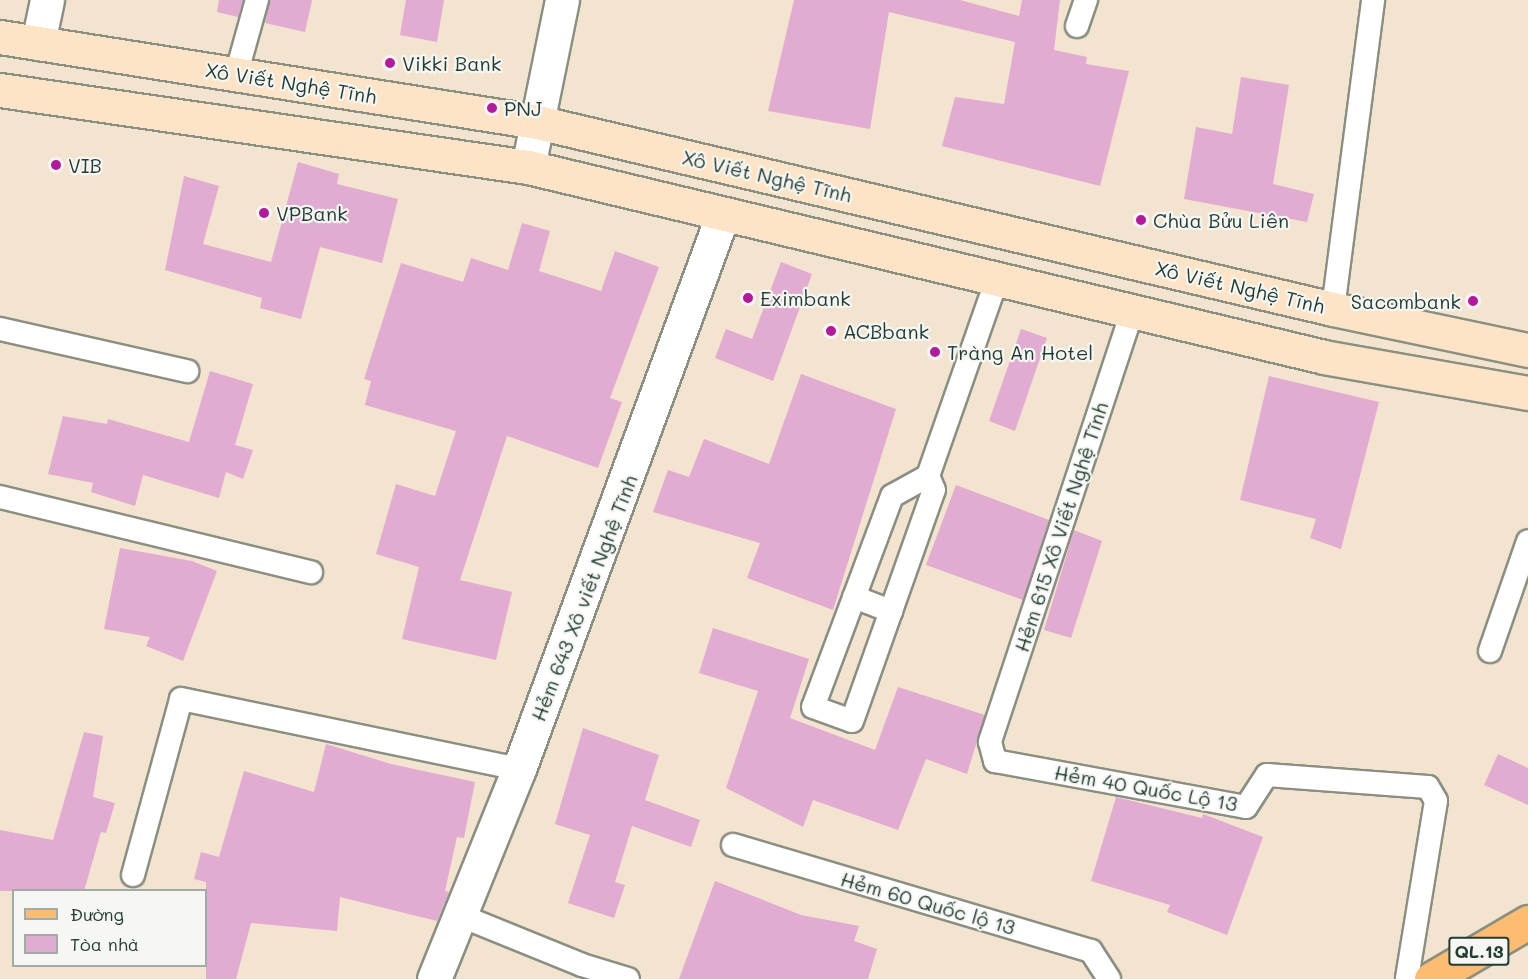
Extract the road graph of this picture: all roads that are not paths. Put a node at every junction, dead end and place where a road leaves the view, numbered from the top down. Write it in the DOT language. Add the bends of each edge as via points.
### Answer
graph roads {
  1 [pos="47,0"];
  2 [pos="257,0"];
  3 [pos="562,0"];
  4 [pos="1086,0"];
  5 [pos="1373,0"];
  6 [pos="1077,26"];
  7 [pos="0,38"];
  8 [pos="38,43"];
  9 [pos="236,75"];
  10 [pos="0,90"];
  11 [pos="537,122"];
  12 [pos="528,167"];
  13 [pos="723,214"];
  14 [pos="997,279"];
  15 [pos="1333,309"];
  16 [pos="1132,312"];
  17 [pos="0,329"];
  18 [pos="1528,350"];
  19 [pos="1324,357"];
  20 [pos="187,371"];
  21 [pos="1528,393"];
  22 [pos="928,476"];
  23 [pos="0,497"];
  24 [pos="1528,541"];
  25 [pos="311,572"];
  26 [pos="854,597"];
  27 [pos="891,611"];
  28 [pos="1490,651"];
  29 [pos="990,742"];
  30 [pos="519,769"];
  31 [pos="733,845"];
  32 [pos="132,875"];
  33 [pos="459,915"];
  34 [pos="1528,922"];
  35 [pos="579,972"];
  36 [pos="434,979"];
  37 [pos="628,979"];
  38 [pos="1109,979"];
  39 [pos="1407,979"];
  40 [pos="1431,979"];
  1 -- 8 [label="street"];
  2 -- 9 [label="lane"];
  3 -- 11 [label="street"];
  4 -- 6 [label="lane"];
  5 -- 15 [label="lane"];
  7 -- 8 [label="main road, Xô Viết Nghệ Tĩnh"];
  8 -- 9 [label="main road, Xô Viết Nghệ Tĩnh"];
  9 -- 11 [label="main road, Xô Viết Nghệ Tĩnh"];
  10 -- 12 [label="main road"];
  11 -- 12 [label="street"];
  11 -- 15 [label="main road, Xô Viết Nghệ Tĩnh"];
  12 -- 13 [label="main road"];
  13 -- 14 [label="main road"];
  13 -- 30 [label="street, Hẻm 643 Xô viết Nghệ Tĩnh"];
  14 -- 16 [label="main road"];
  14 -- 22 [label="lane"];
  15 -- 18 [label="main road, Xô Viết Nghệ Tĩnh"];
  15 -- 19 [label="main road"];
  16 -- 19 [label="main road"];
  16 -- 29 [label="lane, Hẻm 615 Xô Viết Nghệ Tĩnh"];
  17 -- 20 [label="lane"];
  19 -- 21 [label="main road"];
  22 -- 26 [label="lane" via="892,496"];
  22 -- 27 [label="lane" via="934,490"];
  23 -- 25 [label="lane"];
  24 -- 28 [label="lane"];
  26 -- 27 [label="lane"];
  26 -- 27 [label="lane" via="813,707 852,721"];
  29 -- 39 [label="lane, Hẻm 40 Quốc Lộ 13" via="995,761 1246,807 1267,775 1428,787 1436,801"];
  30 -- 32 [label="lane" via="181,699"];
  30 -- 33 [label="street, Hẻm 643 Xô viết Nghệ Tĩnh"];
  31 -- 38 [label="lane, Hẻm 60 Quốc lộ 13" via="1091,951"];
  33 -- 35 [label="lane"];
  33 -- 36 [label="street, Hẻm 643 Xô viết Nghệ Tĩnh"];
  34 -- 40 [label="main road, QL.13"];
  35 -- 37 [label="lane"];
}
